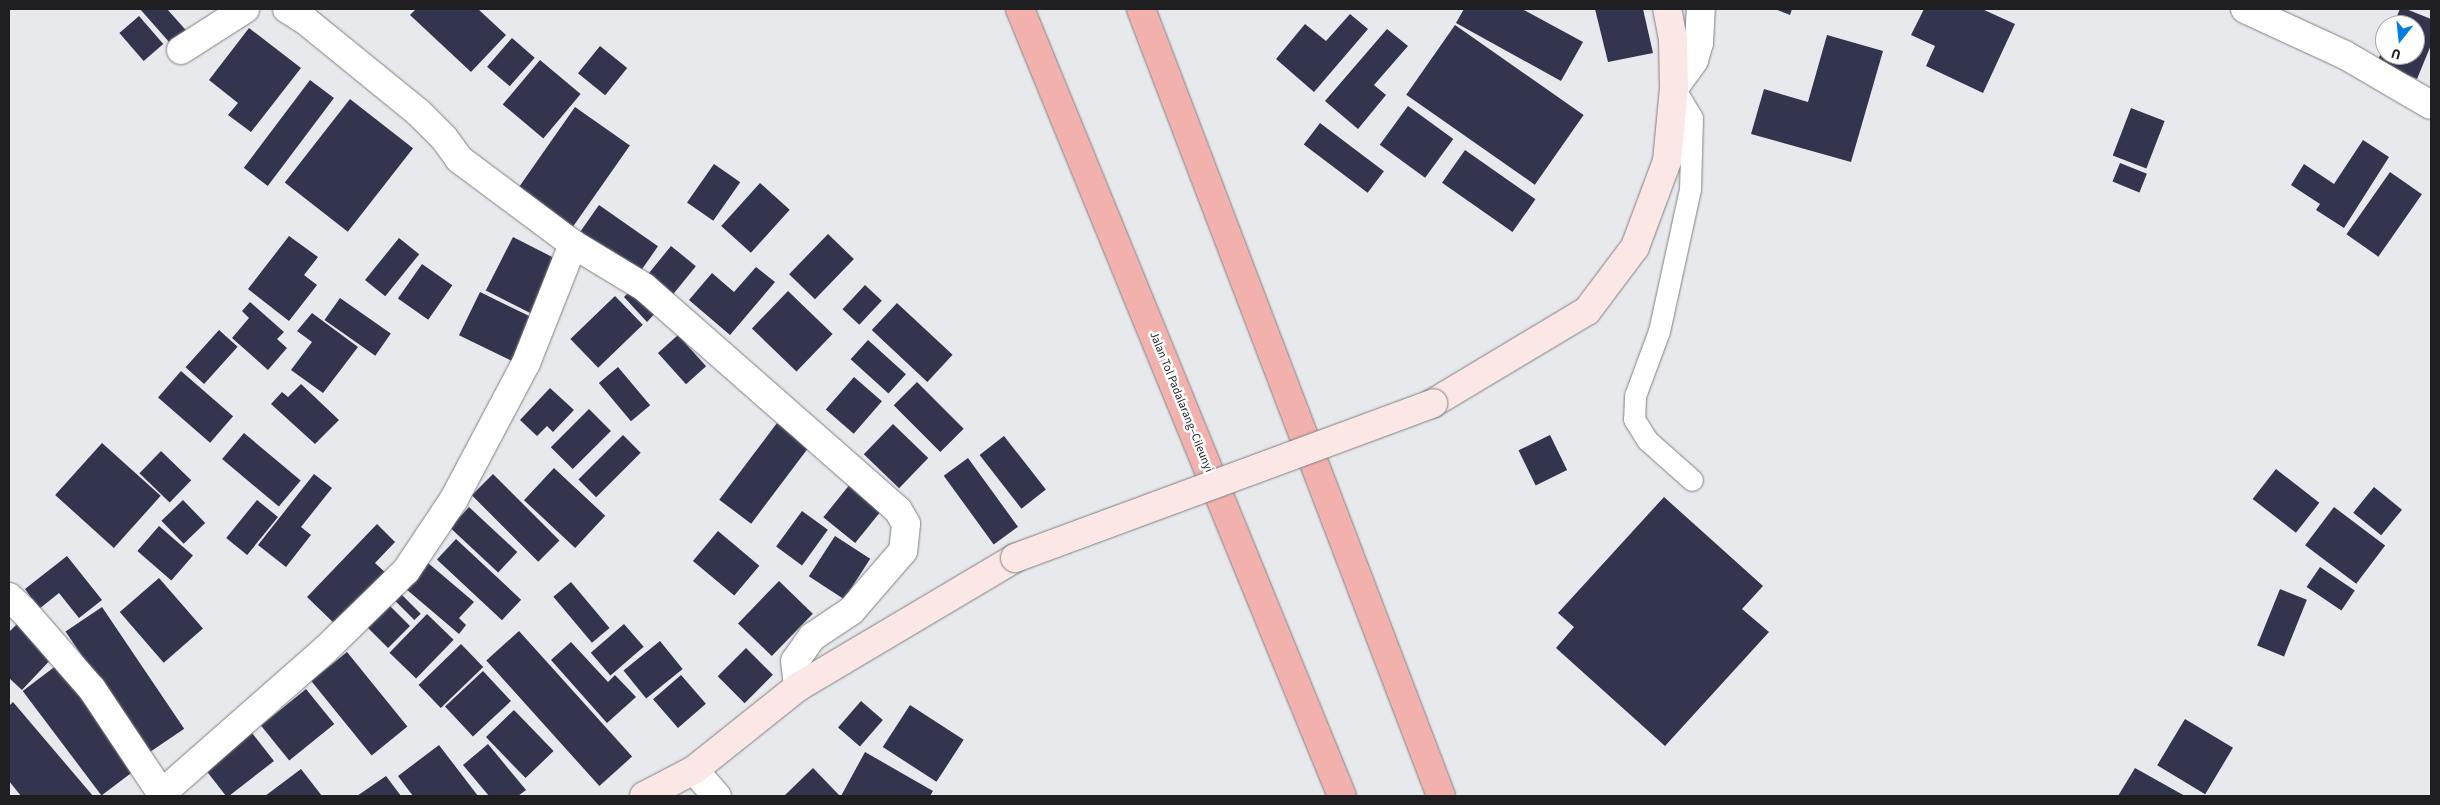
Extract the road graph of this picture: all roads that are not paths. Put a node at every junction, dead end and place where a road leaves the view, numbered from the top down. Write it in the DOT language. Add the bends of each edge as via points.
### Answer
graph roads {
  1 [pos="245,9"];
  2 [pos="288,9"];
  3 [pos="1020,9"];
  4 [pos="1142,9"];
  5 [pos="1667,9"];
  6 [pos="1701,9"];
  7 [pos="2245,9"];
  8 [pos="181,50"];
  9 [pos="1674,88"];
  10 [pos="2431,105"];
  11 [pos="573,244"];
  12 [pos="1692,480"];
  13 [pos="9,597"];
  14 [pos="798,687"];
  15 [pos="694,770"];
  16 [pos="162,795"];
  17 [pos="644,796"];
  18 [pos="717,796"];
  19 [pos="1342,796"];
  20 [pos="1441,796"];
  1 -- 8 [label="street"];
  2 -- 11 [label="street" via="418,112 444,138 459,159"];
  3 -- 19 [label="highway, Jalan Tol Padalarang–Cileunyi"];
  4 -- 20 [label="highway"];
  5 -- 9 [label="street" via="1673,39"];
  6 -- 9 [label="street" via="1699,43 1694,60"];
  7 -- 10 [label="street" via="2345,55"];
  9 -- 12 [label="lane" via="1692,118 1690,189 1659,331 1634,396 1634,418 1647,440"];
  9 -- 14 [label="street, bridge" via="1667,161 1635,247 1587,311 1433,403 1015,558"];
  11 -- 14 [label="street" via="644,287 898,510 906,524 904,551 850,611 812,637 795,661"];
  11 -- 16 [label="street" via="526,363 454,499 406,571 324,650"];
  13 -- 16 [label="street" via="92,689"];
  14 -- 15 [label="street"];
  15 -- 17 [label="street"];
  15 -- 18 [label="street"];
}
